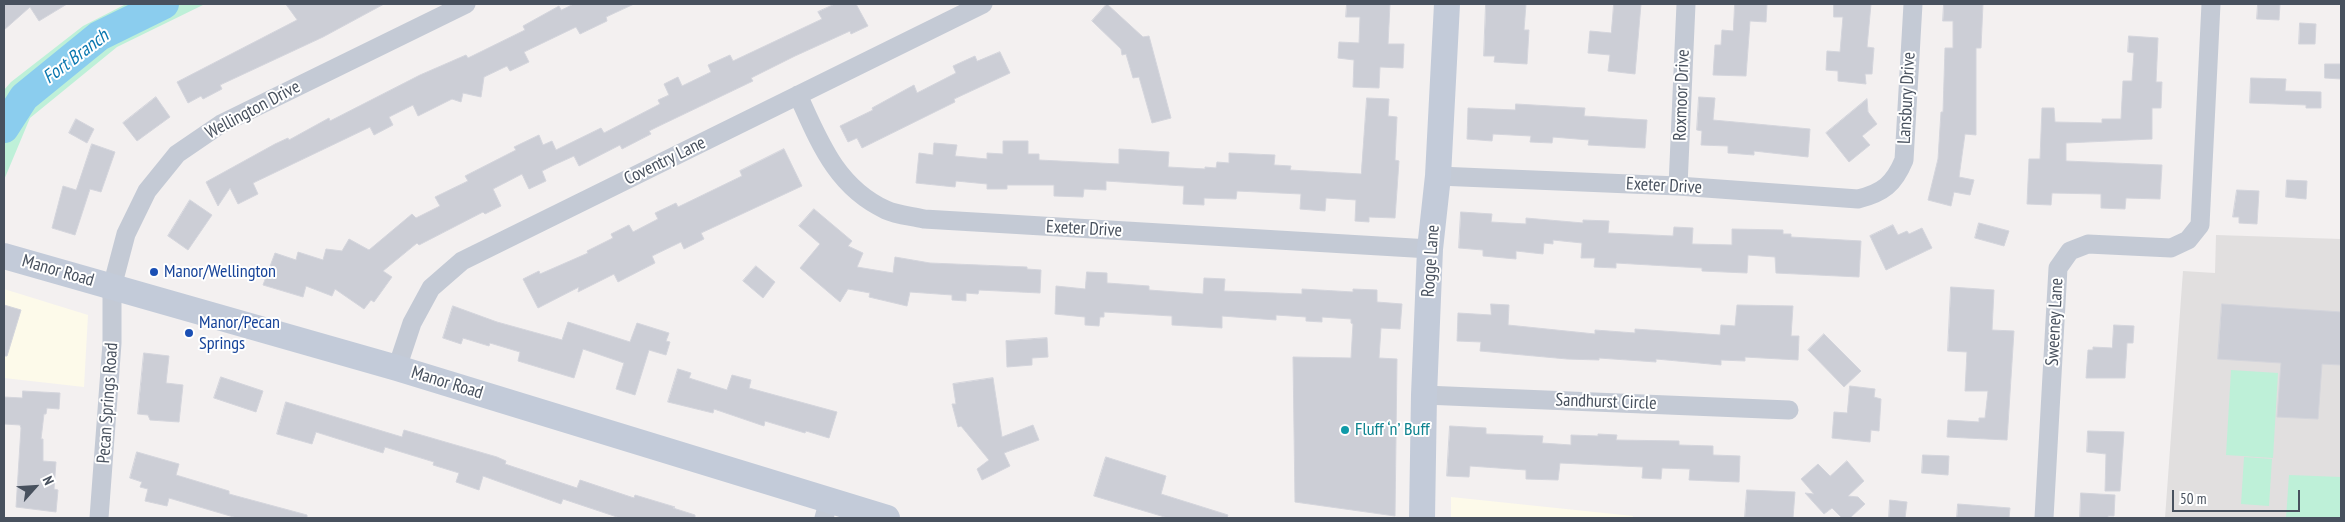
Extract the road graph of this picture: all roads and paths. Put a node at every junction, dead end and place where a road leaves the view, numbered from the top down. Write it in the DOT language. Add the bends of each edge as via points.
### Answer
graph roads {
  1 [pos="466,4"];
  2 [pos="984,4"];
  3 [pos="1447,4"];
  4 [pos="1686,4"];
  5 [pos="1913,4"];
  6 [pos="2211,4"];
  7 [pos="798,95"];
  8 [pos="1438,176"];
  9 [pos="1678,186"];
  10 [pos="1888,187"];
  11 [pos="1430,249"];
  12 [pos="4,256"];
  13 [pos="112,287"];
  14 [pos="397,368"];
  15 [pos="1424,395"];
  16 [pos="1788,410"];
  17 [pos="826,509"];
  18 [pos="99,518"];
  19 [pos="888,518"];
  20 [pos="1422,518"];
  21 [pos="2044,518"];
  1 -- 13 [label="street, Wellington Drive" via="221,124 177,154 147,191 126,234"];
  2 -- 7 [label="street, Coventry Lane"];
  3 -- 8 [label="main road, Rogge Lane"];
  4 -- 9 [label="street, Roxmoor Drive"];
  5 -- 10 [label="street, Lansbury Drive" via="1904,160"];
  6 -- 21 [label="street, Sweeney Lane" via="2200,225 2188,240 2171,248 2088,244 2070,251 2058,268"];
  7 -- 11 [label="street, Exeter Drive" via="828,160 855,190 886,210 924,219"];
  7 -- 14 [label="street, Coventry Lane" via="462,261 431,288 412,323"];
  8 -- 9 [label="street, Exeter Drive"];
  8 -- 11 [label="main road, Rogge Lane"];
  9 -- 10 [label="street, Exeter Drive" via="1858,199 1875,195"];
  11 -- 15 [label="main road, Rogge Lane"];
  12 -- 13 [label="main road, Manor Road"];
  13 -- 14 [label="main road, Manor Road"];
  13 -- 18 [label="street, Pecan Springs Road" via="112,343"];
  14 -- 17 [label="main road, Manor Road"];
  15 -- 16 [label="street, Sandhurst Circle"];
  15 -- 20 [label="main road, Rogge Lane"];
  17 -- 19 [label="main road, Manor Road"];
}
